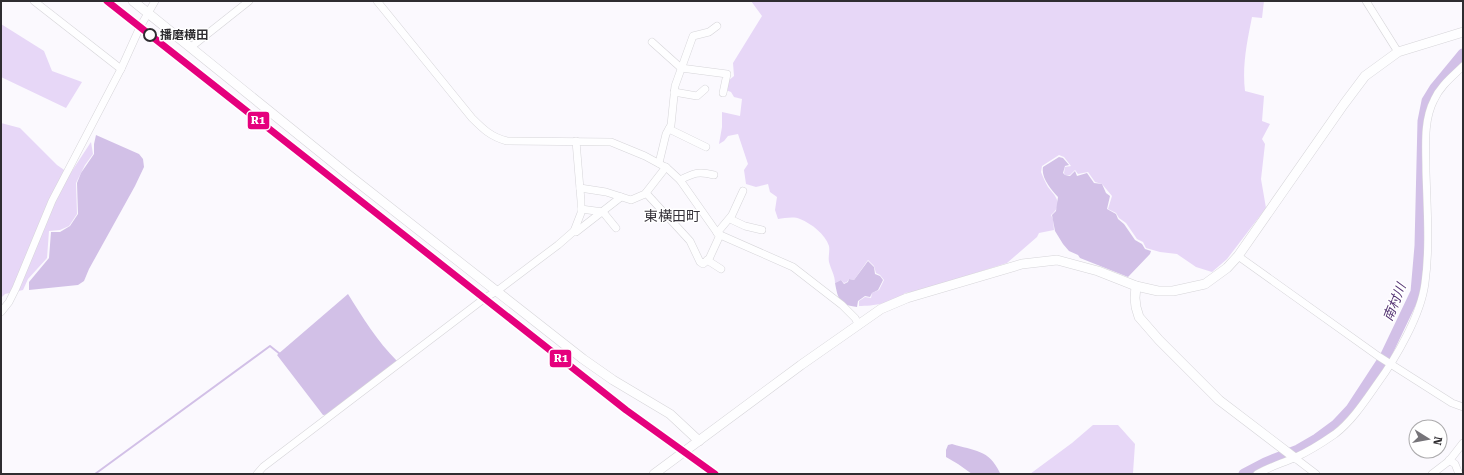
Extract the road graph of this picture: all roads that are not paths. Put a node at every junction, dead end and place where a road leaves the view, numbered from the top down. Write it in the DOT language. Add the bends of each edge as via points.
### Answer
graph roads {
  1 [pos="34,1"];
  2 [pos="133,1"];
  3 [pos="155,1"];
  4 [pos="249,1"];
  5 [pos="377,1"];
  6 [pos="1366,1"];
  7 [pos="149,13"];
  8 [pos="717,26"];
  9 [pos="1463,32"];
  10 [pos="652,42"];
  11 [pos="191,47"];
  12 [pos="1398,52"];
  13 [pos="1463,66"];
  14 [pos="121,68"];
  15 [pos="681,68"];
  16 [pos="704,89"];
  17 [pos="674,92"];
  18 [pos="723,93"];
  19 [pos="669,129"];
  20 [pos="576,141"];
  21 [pos="706,147"];
  22 [pos="663,165"];
  23 [pos="714,175"];
  24 [pos="680,180"];
  25 [pos="580,188"];
  26 [pos="743,191"];
  27 [pos="646,192"];
  28 [pos="621,197"];
  29 [pos="581,209"];
  30 [pos="603,212"];
  31 [pos="730,218"];
  32 [pos="616,228"];
  33 [pos="762,230"];
  34 [pos="574,231"];
  35 [pos="719,234"];
  36 [pos="1238,256"];
  37 [pos="707,260"];
  38 [pos="721,269"];
  39 [pos="1136,286"];
  40 [pos="497,292"];
  41 [pos="1,312"];
  42 [pos="859,325"];
  43 [pos="1392,364"];
  44 [pos="1463,407"];
  45 [pos="699,441"];
  46 [pos="1463,443"];
  47 [pos="1295,458"];
  48 [pos="1449,460"];
  49 [pos="258,474"];
  50 [pos="654,474"];
  51 [pos="1257,474"];
  52 [pos="1316,474"];
  53 [pos="1432,474"];
  54 [pos="1459,474"];
  1 -- 14 [label="street"];
  2 -- 7 [label="street"];
  3 -- 7 [label="street"];
  4 -- 11 [label="street"];
  5 -- 20 [label="street" via="472,118 489,134 507,141"];
  6 -- 12 [label="street"];
  7 -- 11 [label="street"];
  7 -- 14 [label="street"];
  8 -- 15 [label="street" via="709,32 693,36"];
  9 -- 12 [label="street"];
  10 -- 15 [label="street"];
  11 -- 40 [label="street"];
  12 -- 36 [label="street" via="1365,76"];
  13 -- 43 [label="street" via="1444,85 1429,111 1426,129 1425,285 1420,305"];
  14 -- 41 [label="street" via="52,201 16,288"];
  15 -- 17 [label="street"];
  15 -- 18 [label="street" via="727,74"];
  16 -- 17 [label="street" via="697,96"];
  17 -- 19 [label="street"];
  19 -- 21 [label="street"];
  19 -- 22 [label="street" via="666,134"];
  20 -- 22 [label="street" via="611,142 622,145"];
  20 -- 25 [label="street"];
  22 -- 24 [label="street"];
  22 -- 27 [label="street"];
  23 -- 24 [label="street" via="696,172"];
  24 -- 35 [label="street"];
  25 -- 28 [label="street"];
  25 -- 29 [label="street"];
  26 -- 31 [label="street"];
  27 -- 28 [label="street" via="631,200"];
  27 -- 37 [label="street" via="690,241 700,262 703,264"];
  28 -- 30 [label="street"];
  29 -- 30 [label="street"];
  29 -- 34 [label="street"];
  30 -- 32 [label="street"];
  30 -- 34 [label="street"];
  31 -- 33 [label="street"];
  31 -- 35 [label="street"];
  34 -- 40 [label="street"];
  35 -- 37 [label="street"];
  35 -- 42 [label="street" via="793,267 842,305"];
  36 -- 39 [label="street" via="1227,268 1205,284 1173,291 1158,291"];
  36 -- 43 [label="street"];
  37 -- 38 [label="street"];
  39 -- 42 [label="street" via="1098,271 1057,260 1022,264 907,298 881,309"];
  39 -- 47 [label="street" via="1135,298 1139,317 1159,340 1219,400"];
  40 -- 45 [label="street" via="613,380 670,414"];
  40 -- 49 [label="street" via="485,298 263,467"];
  42 -- 45 [label="street"];
  43 -- 44 [label="street" via="1452,403"];
  43 -- 47 [label="street" via="1354,415 1336,433 1312,450"];
  45 -- 50 [label="street"];
  46 -- 48 [label="street"];
  47 -- 51 [label="street"];
  47 -- 52 [label="street"];
  48 -- 53 [label="street"];
  48 -- 54 [label="street" via="1455,464"];
}
